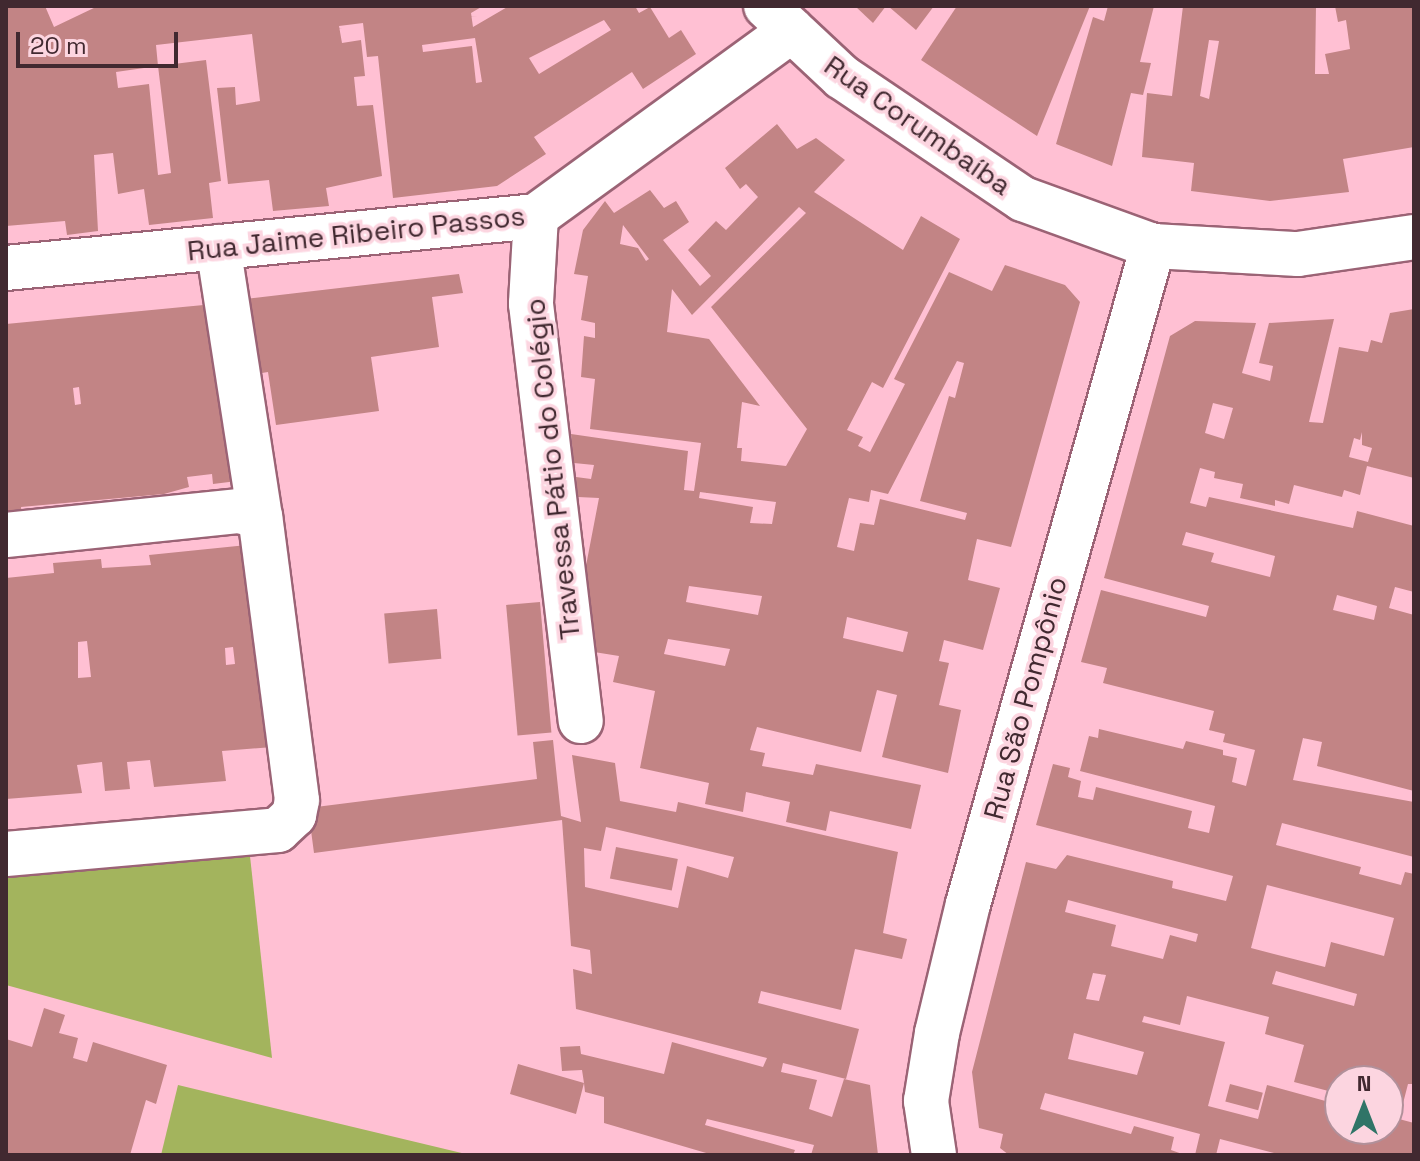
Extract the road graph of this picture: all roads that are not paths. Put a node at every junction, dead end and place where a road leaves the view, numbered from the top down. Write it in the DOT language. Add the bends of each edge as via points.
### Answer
graph roads {
  1 [pos="779,18"];
  2 [pos="536,216"];
  3 [pos="1414,237"];
  4 [pos="1153,246"];
  5 [pos="218,247"];
  6 [pos="6,268"];
  7 [pos="260,517"];
  8 [pos="6,535"];
  9 [pos="581,721"];
  10 [pos="6,854"];
  11 [pos="934,1155"];
  1 -- 2 [label="street, Rua Jaime Ribeiro Passos"];
  1 -- 4 [label="street, Rua Corumbaíba" via="855,86 1023,199"];
  2 -- 5 [label="street, Rua Jaime Ribeiro Passos"];
  2 -- 9 [label="street, Travessa Pátio do Colégio" via="531,304"];
  3 -- 4 [label="street, Rua Corumbaíba" via="1298,254"];
  4 -- 11 [label="street, Rua São Pompônio" via="940,1019 926,1101"];
  5 -- 6 [label="street, Rua Jaime Ribeiro Passos"];
  5 -- 7 [label="street"];
  7 -- 8 [label="street" via="240,511"];
  7 -- 10 [label="street" via="297,800 289,823 278,830"];
}
